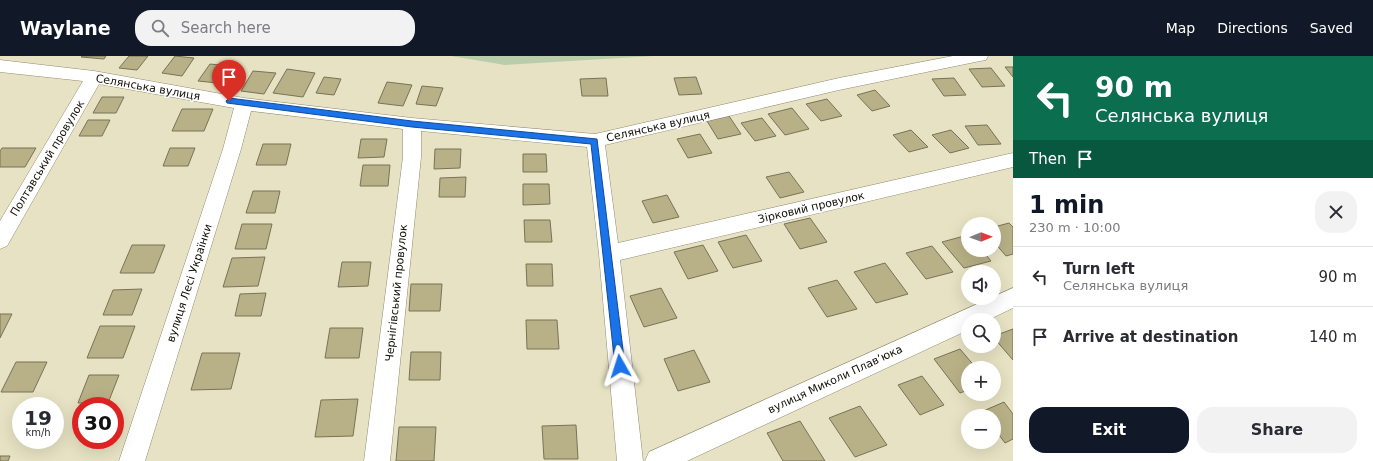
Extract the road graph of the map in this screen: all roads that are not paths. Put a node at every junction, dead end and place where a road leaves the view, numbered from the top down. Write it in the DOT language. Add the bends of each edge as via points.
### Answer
graph roads {
  1 [pos="980,56"];
  2 [pos="0,66"];
  3 [pos="94,77"];
  4 [pos="244,104"];
  5 [pos="412,124"];
  6 [pos="595,141"];
  7 [pos="1013,160"];
  8 [pos="0,240"];
  9 [pos="608,254"];
  10 [pos="1013,298"];
  11 [pos="132,461"];
  12 [pos="377,461"];
  13 [pos="630,461"];
  14 [pos="658,461"];
  1 -- 6 [label="street, Селянська вулиця" via="839,84"];
  2 -- 3 [label="street, Селянська вулиця"];
  3 -- 4 [label="street, Селянська вулиця"];
  3 -- 8 [label="street, Полтавський провулок"];
  4 -- 5 [label="street, Селянська вулиця"];
  4 -- 11 [label="street, вулиця Лесі Українки" via="232,149"];
  5 -- 6 [label="street, Селянська вулиця"];
  5 -- 12 [label="street, Чернігівський провулок" via="412,157"];
  6 -- 9 [label="street"];
  7 -- 9 [label="street, Зірковий провулок"];
  9 -- 13 [label="street"];
  10 -- 14 [label="street, вулиця Миколи Плавʼюка"];
}
